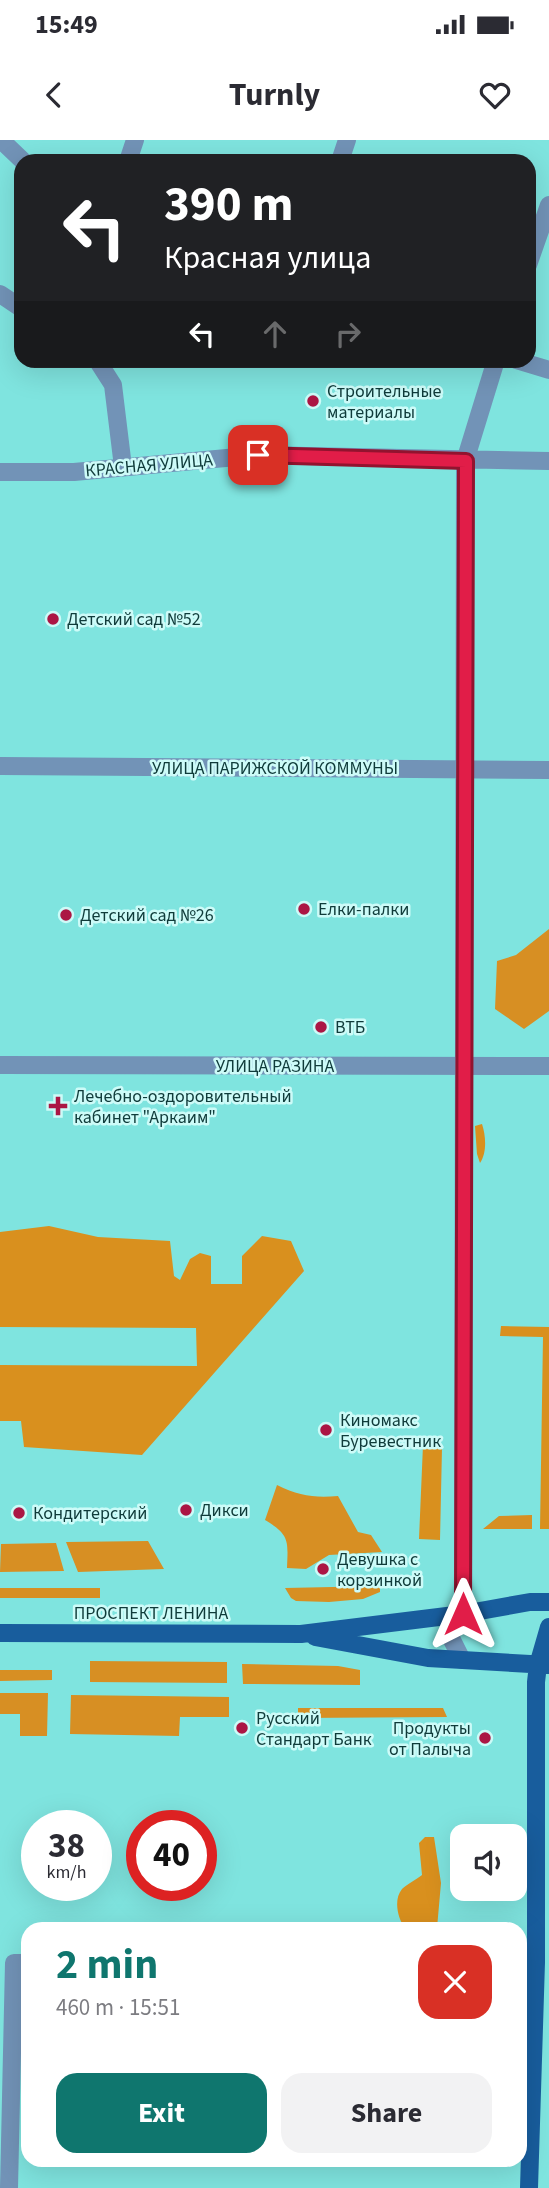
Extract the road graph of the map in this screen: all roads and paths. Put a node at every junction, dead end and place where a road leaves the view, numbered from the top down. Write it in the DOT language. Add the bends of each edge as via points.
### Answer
graph roads {
  1 [pos="1,140"];
  2 [pos="16,154"];
  3 [pos="549,205"];
  4 [pos="536,242"];
  5 [pos="102,368"];
  6 [pos="494,368"];
  7 [pos="466,461"];
  8 [pos="549,461"];
  9 [pos="122,467"];
  10 [pos="0,472"];
  11 [pos="0,766"];
  12 [pos="465,769"];
  13 [pos="549,770"];
  14 [pos="0,1065"];
  15 [pos="464,1066"];
  16 [pos="549,1066"];
  17 [pos="549,1602"];
  18 [pos="463,1614"];
  19 [pos="549,1626"];
  20 [pos="0,1633"];
  21 [pos="301,1634"];
  22 [pos="462,1660"];
  23 [pos="543,1665"];
  24 [pos="21,1963"];
  25 [pos="528,1963"];
  26 [pos="9,2188"];
  27 [pos="529,2188"];
  1 -- 2 [label="street"];
  3 -- 4 [label="street"];
  5 -- 9 [label="street" via="113,385"];
  6 -- 7 [label="street"];
  7 -- 8 [label="street, КРАСНАЯ УЛИЦА"];
  7 -- 9 [label="street, КРАСНАЯ УЛИЦА" via="258,455"];
  7 -- 12 [label="street"];
  9 -- 10 [label="street, КРАСНАЯ УЛИЦА"];
  11 -- 12 [label="street, УЛИЦА ПАРИЖСКОЙ КОММУНЫ"];
  12 -- 13 [label="street, УЛИЦА ПАРИЖСКОЙ КОММУНЫ"];
  12 -- 15 [label="street"];
  14 -- 15 [label="street, УЛИЦА РАЗИНА"];
  15 -- 16 [label="street, УЛИЦА РАЗИНА"];
  15 -- 18 [label="street"];
  17 -- 18 [label="main road, ПРОСПЕКТ ЛЕНИНА"];
  18 -- 21 [label="main road, ПРОСПЕКТ ЛЕНИНА"];
  18 -- 22 [label="street" via="450,1636"];
  19 -- 23 [label="main road"];
  20 -- 21 [label="main road, ПРОСПЕКТ ЛЕНИНА"];
  21 -- 22 [label="main road, ПРОСПЕКТ ЛЕНИНА"];
  22 -- 23 [label="main road, ПРОСПЕКТ ЛЕНИНА"];
  23 -- 25 [label="main road" via="536,1682"];
  24 -- 26 [label="street"];
  25 -- 27 [label="main road"];
}
